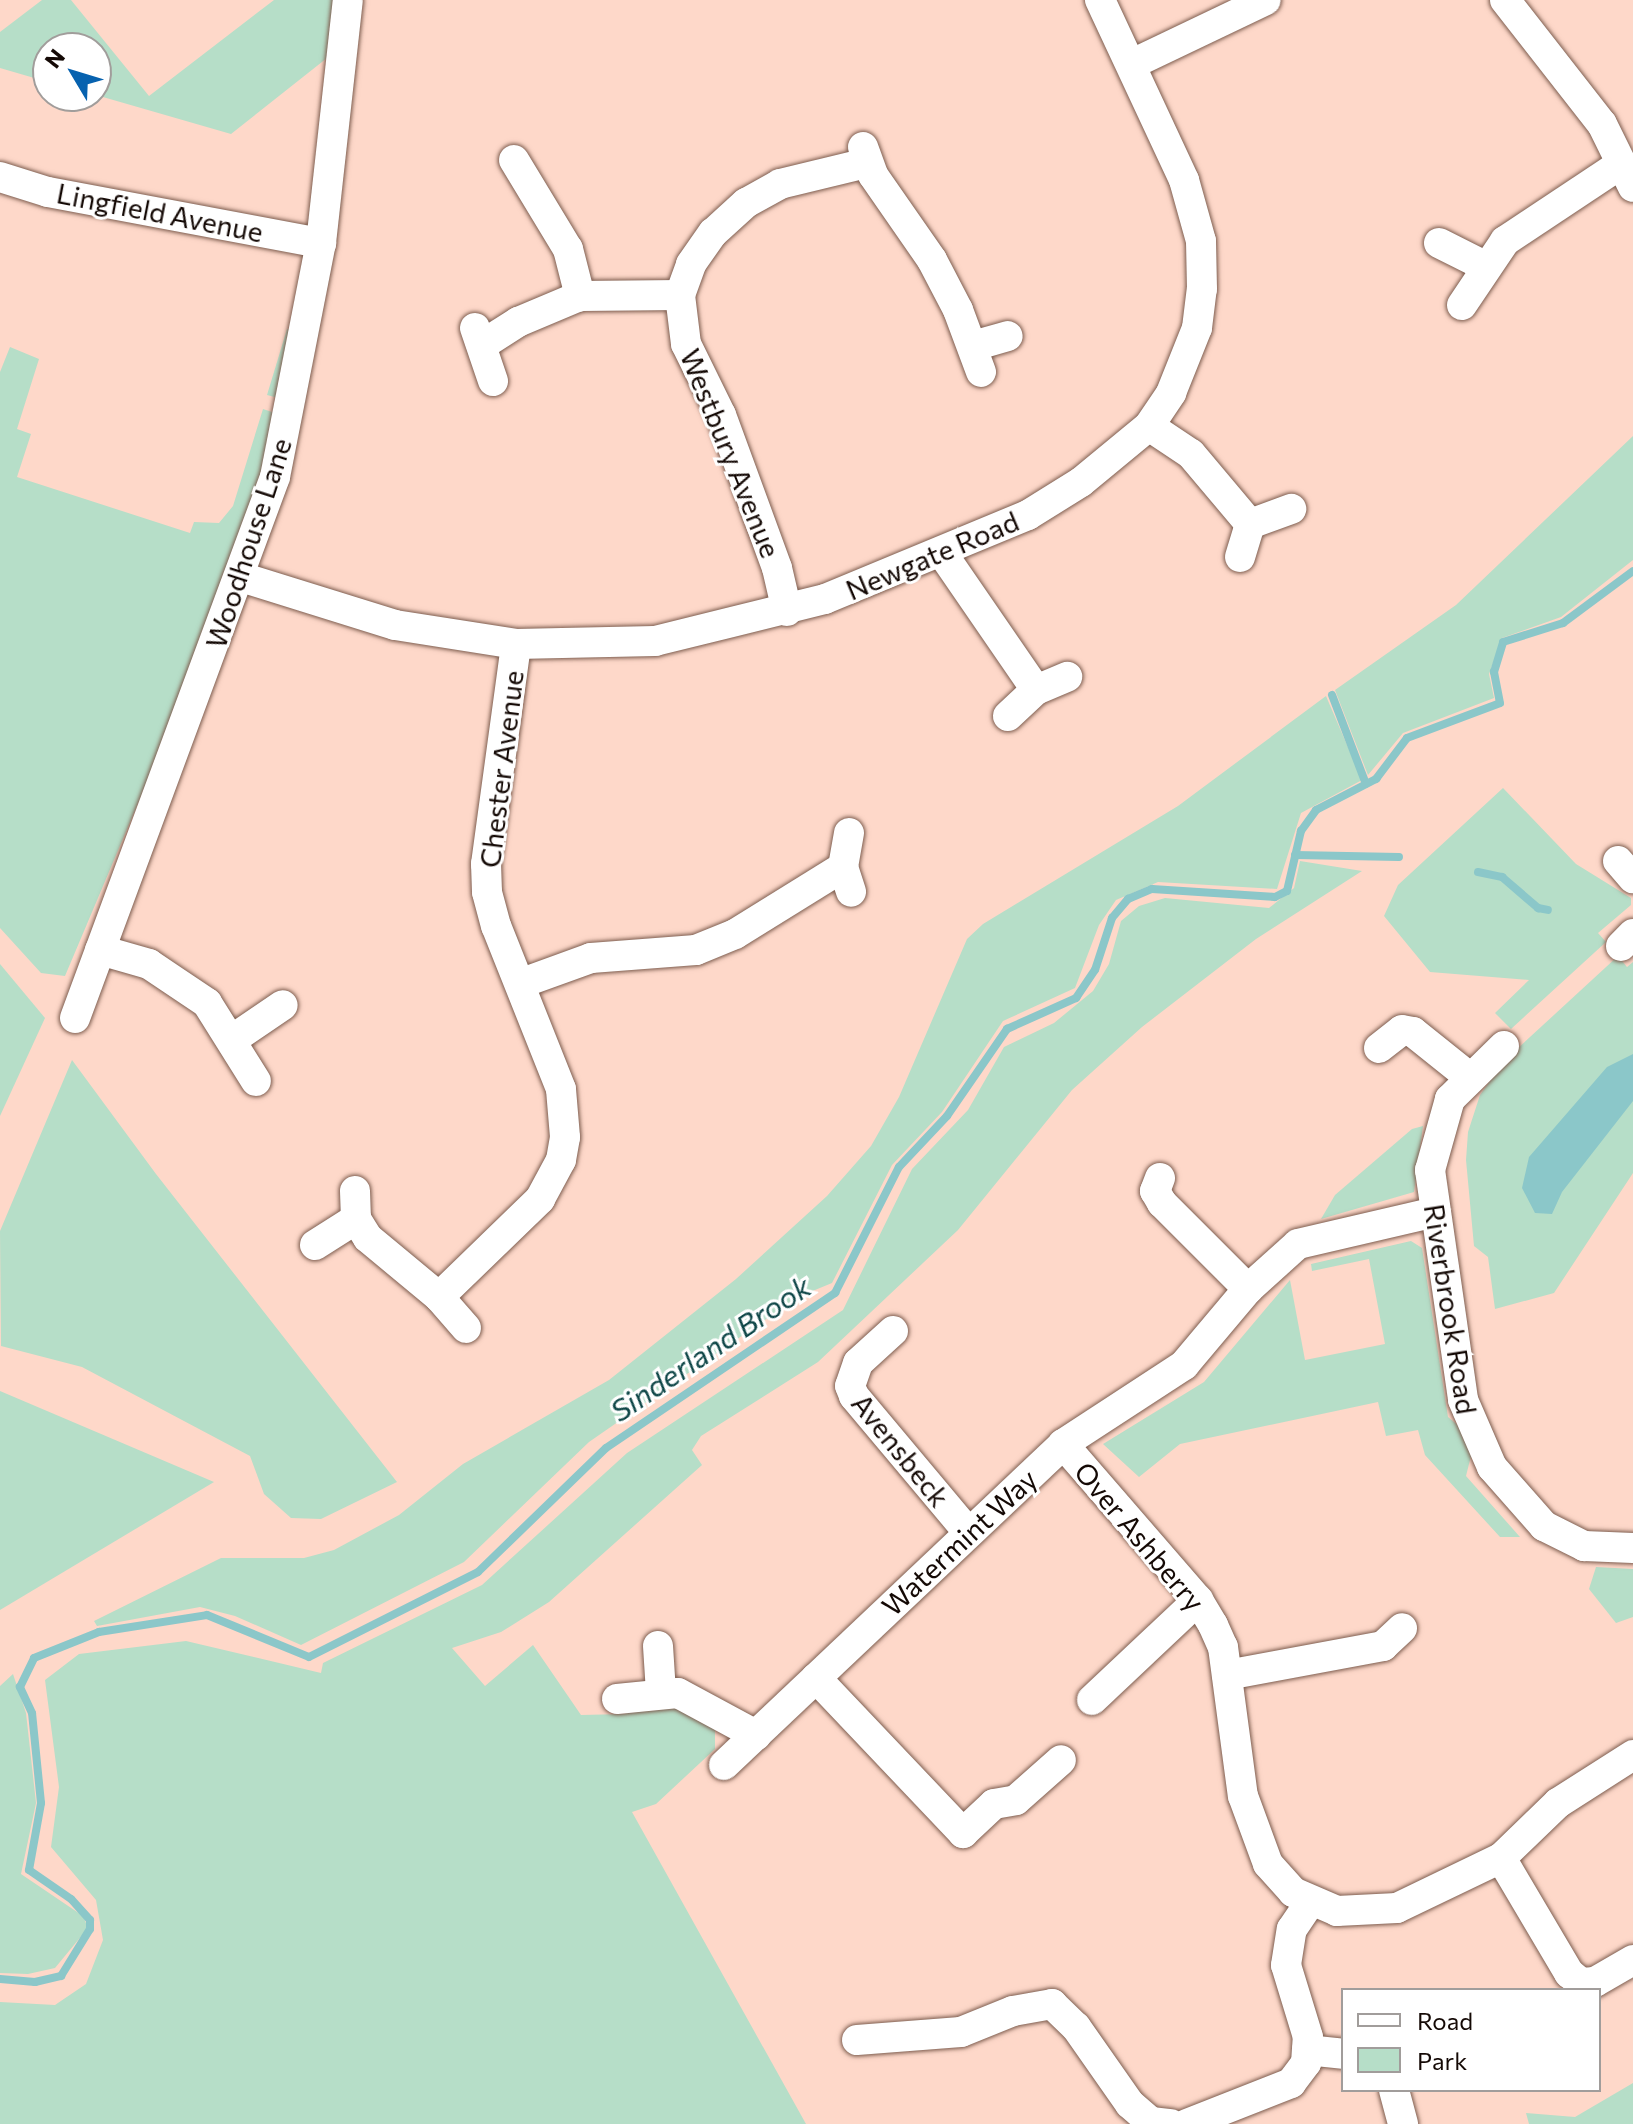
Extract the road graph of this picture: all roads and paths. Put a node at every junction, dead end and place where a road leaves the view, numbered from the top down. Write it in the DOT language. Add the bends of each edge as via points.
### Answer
graph roads {
  1 [pos="348,0"];
  2 [pos="1100,0"];
  3 [pos="1266,0"];
  4 [pos="1505,0"];
  5 [pos="1132,64"];
  6 [pos="514,160"];
  7 [pos="1627,176"];
  8 [pos="0,177"];
  9 [pos="321,243"];
  10 [pos="1439,243"];
  11 [pos="1485,266"];
  12 [pos="680,295"];
  13 [pos="580,296"];
  14 [pos="1462,305"];
  15 [pos="1008,336"];
  16 [pos="493,381"];
  17 [pos="1149,426"];
  18 [pos="1291,509"];
  19 [pos="1250,524"];
  20 [pos="942,553"];
  21 [pos="1240,557"];
  22 [pos="241,577"];
  23 [pos="787,611"];
  24 [pos="516,644"];
  25 [pos="1067,677"];
  26 [pos="1036,690"];
  27 [pos="1008,716"];
  28 [pos="849,833"];
  29 [pos="100,950"];
  30 [pos="522,983"];
  31 [pos="283,1005"];
  32 [pos="75,1018"];
  33 [pos="233,1039"];
  34 [pos="1504,1046"];
  35 [pos="1379,1048"];
  36 [pos="1468,1076"];
  37 [pos="256,1081"];
  38 [pos="1160,1178"];
  39 [pos="1435,1212"];
  40 [pos="315,1245"];
  41 [pos="1244,1295"];
  42 [pos="439,1297"];
  43 [pos="466,1328"];
  44 [pos="893,1331"];
  45 [pos="1063,1444"];
  46 [pos="968,1532"];
  47 [pos="1633,1548"];
  48 [pos="1198,1600"];
  49 [pos="1402,1628"];
  50 [pos="658,1646"];
  51 [pos="1227,1675"];
  52 [pos="816,1678"];
  53 [pos="661,1692"];
  54 [pos="617,1699"];
  55 [pos="1092,1700"];
  56 [pos="756,1735"];
  57 [pos="1633,1755"];
  58 [pos="1061,1760"];
  59 [pos="724,1765"];
  60 [pos="1501,1858"];
  61 [pos="1311,1901"];
  62 [pos="1633,1960"];
  63 [pos="857,2040"];
  64 [pos="1307,2050"];
  65 [pos="1341,2054"];
  66 [pos="1395,2092"];
  67 [pos="1169,2124"];
  68 [pos="1403,2124"];
  1 -- 9 [label="street, Woodhouse Lane"];
  2 -- 5 [label="street, Newgate Road"];
  3 -- 5 [label="street"];
  4 -- 7 [label="street" via="1578,90"];
  5 -- 17 [label="street, Newgate Road" via="1184,180 1201,241 1197,328 1186,363"];
  6 -- 13 [label="street" via="568,249"];
  7 -- 11 [label="street" via="1541,213 1505,241"];
  8 -- 9 [label="street, Lingfield Avenue" via="48,192"];
  9 -- 22 [label="street, Woodhouse Lane" via="275,477"];
  10 -- 11 [label="street"];
  11 -- 14 [label="street"];
  12 -- 13 [label="street"];
  12 -- 15 [label="street, Westbury Avenue" via="691,264 713,233 746,203 780,184 865,155 932,260 977,359"];
  12 -- 23 [label="street, Westbury Avenue" via="686,344 721,415 777,568"];
  13 -- 16 [label="street" via="478,336"];
  17 -- 19 [label="street" via="1191,454"];
  17 -- 20 [label="street, Newgate Road" via="1041,507"];
  18 -- 19 [label="street"];
  19 -- 21 [label="street"];
  20 -- 23 [label="street, Newgate Road"];
  20 -- 26 [label="street"];
  22 -- 24 [label="street, Newgate Road" via="395,625"];
  22 -- 29 [label="street, Woodhouse Lane"];
  23 -- 24 [label="street, Newgate Road" via="655,641"];
  24 -- 30 [label="street, Chester Avenue" via="486,864 496,926"];
  25 -- 26 [label="street"];
  26 -- 27 [label="street"];
  28 -- 30 [label="street" via="847,880 735,934 696,950 591,958"];
  29 -- 32 [label="street, Woodhouse Lane"];
  29 -- 33 [label="street" via="171,975 207,1003"];
  30 -- 42 [label="street, Chester Avenue" via="561,1089 566,1113 561,1160 540,1199"];
  31 -- 33 [label="street"];
  33 -- 37 [label="street"];
  34 -- 36 [label="street, Riverbrook Road"];
  35 -- 36 [label="street" via="1402,1030 1413,1032"];
  36 -- 39 [label="street, Riverbrook Road" via="1450,1099 1433,1148"];
  38 -- 41 [label="street" via="1155,1191 1162,1203"];
  39 -- 41 [label="street, Watermint Way" via="1302,1242"];
  39 -- 47 [label="street, Riverbrook Road" via="1463,1400 1492,1467 1517,1502 1565,1538 1584,1546"];
  40 -- 42 [label="street" via="356,1205 380,1253"];
  41 -- 45 [label="street, Watermint Way" via="1184,1365"];
  42 -- 43 [label="street"];
  44 -- 46 [label="street, Avensbeck" via="858,1363 850,1386"];
  45 -- 46 [label="street, Watermint Way"];
  45 -- 48 [label="street, Over Ashberry"];
  46 -- 52 [label="street, Watermint Way"];
  48 -- 51 [label="street, Over Ashberry" via="1223,1647"];
  48 -- 55 [label="street"];
  49 -- 51 [label="street" via="1383,1646"];
  50 -- 53 [label="street"];
  51 -- 61 [label="street, Over Ashberry" via="1243,1796 1255,1834 1280,1881"];
  52 -- 56 [label="street, Watermint Way"];
  52 -- 58 [label="street" via="963,1833 994,1804 1016,1800"];
  53 -- 54 [label="street"];
  53 -- 56 [label="street" via="695,1701"];
  56 -- 59 [label="street, Watermint Way"];
  57 -- 60 [label="street, Over Ashberry" via="1585,1781"];
  60 -- 61 [label="street, Over Ashberry" via="1397,1908 1337,1911"];
  60 -- 62 [label="street" via="1569,1973 1581,1983 1595,1982"];
  61 -- 64 [label="street" via="1292,1929 1286,1965 1308,2037"];
  63 -- 67 [label="street" via="961,2032 1013,2011 1052,2004 1076,2027 1130,2104 1151,2122"];
  64 -- 65 [label="street"];
  64 -- 67 [label="street" via="1306,2063 1291,2083"];
  66 -- 68 [label="street"];
}
